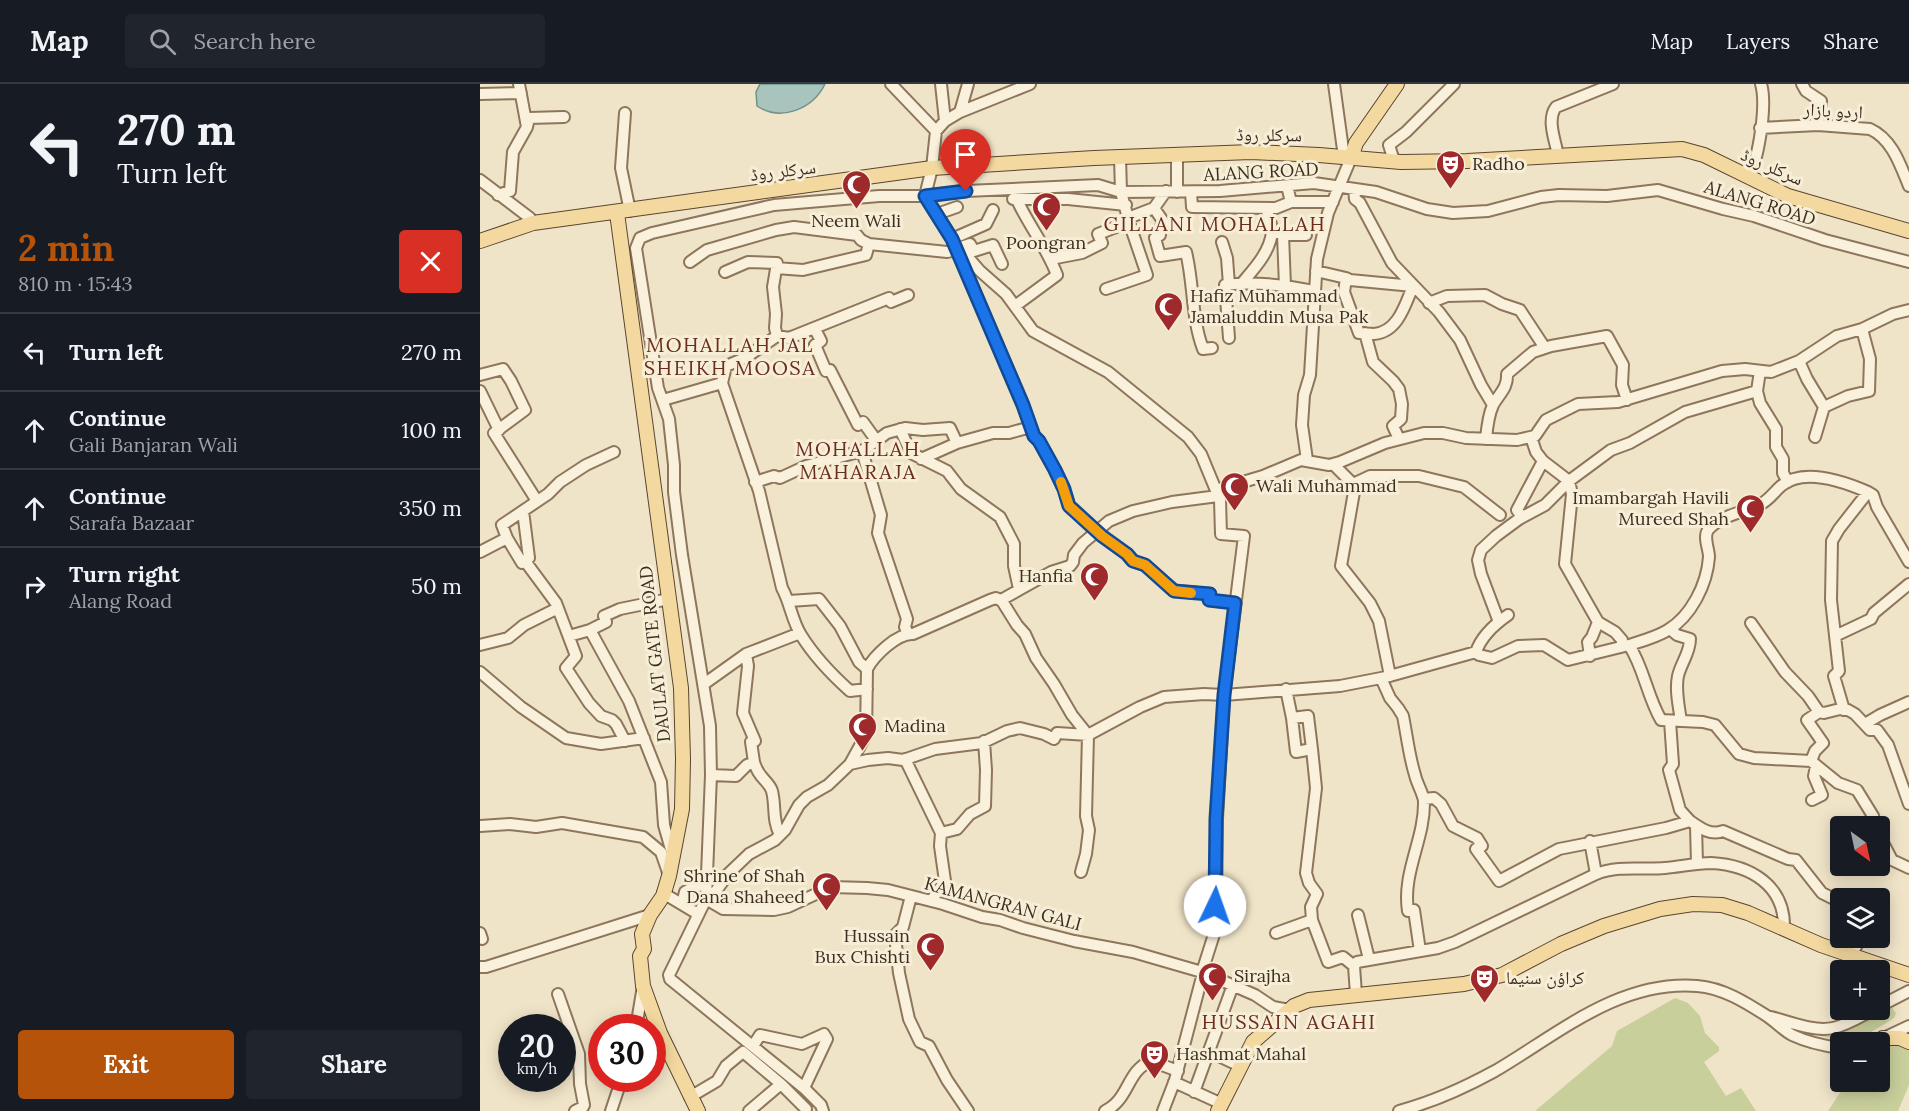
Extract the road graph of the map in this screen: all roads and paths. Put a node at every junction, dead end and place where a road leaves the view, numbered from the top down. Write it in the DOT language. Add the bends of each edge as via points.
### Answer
graph roads {
  1 [pos="891,84"];
  2 [pos="941,84"];
  3 [pos="968,84"];
  4 [pos="1030,84"];
  5 [pos="1334,84"];
  6 [pos="1397,84"];
  7 [pos="1454,84"];
  8 [pos="1613,84"];
  9 [pos="1761,84"];
  10 [pos="1802,84"];
  11 [pos="520,88"];
  12 [pos="480,94"];
  13 [pos="960,112"];
  14 [pos="625,113"];
  15 [pos="564,117"];
  16 [pos="945,122"];
  17 [pos="1818,125"];
  18 [pos="527,127"];
  19 [pos="1760,128"];
  20 [pos="936,131"];
  21 [pos="1177,155"];
  22 [pos="1558,156"];
  23 [pos="1120,157"];
  24 [pos="1348,157"];
  25 [pos="1394,161"];
  26 [pos="933,168"];
  27 [pos="1748,177"];
  28 [pos="480,180"];
  29 [pos="1287,186"];
  30 [pos="1909,186"];
  31 [pos="1071,187"];
  32 [pos="1339,188"];
  33 [pos="1354,189"];
  34 [pos="1121,192"];
  35 [pos="1171,192"];
  36 [pos="1191,192"];
  37 [pos="498,195"];
  38 [pos="1015,195"];
  39 [pos="925,196"];
  40 [pos="1072,200"];
  41 [pos="1291,202"];
  42 [pos="1333,202"];
  43 [pos="1126,205"];
  44 [pos="957,207"];
  45 [pos="1154,208"];
  46 [pos="1266,208"];
  47 [pos="993,210"];
  48 [pos="623,212"];
  49 [pos="937,214"];
  50 [pos="1129,220"];
  51 [pos="533,223"];
  52 [pos="1272,230"];
  53 [pos="1909,231"];
  54 [pos="1283,235"];
  55 [pos="1306,235"];
  56 [pos="480,241"];
  57 [pos="1222,242"];
  58 [pos="869,244"];
  59 [pos="957,245"];
  60 [pos="1051,258"];
  61 [pos="690,262"];
  62 [pos="1909,262"];
  63 [pos="1002,264"];
  64 [pos="776,268"];
  65 [pos="1316,271"];
  66 [pos="725,272"];
  67 [pos="1346,279"];
  68 [pos="1242,283"];
  69 [pos="1229,285"];
  70 [pos="1285,286"];
  71 [pos="1413,286"];
  72 [pos="1106,289"];
  73 [pos="1314,291"];
  74 [pos="908,295"];
  75 [pos="1430,303"];
  76 [pos="1015,306"];
  77 [pos="1909,310"];
  78 [pos="815,329"];
  79 [pos="1862,329"];
  80 [pos="1365,333"];
  81 [pos="777,336"];
  82 [pos="1229,338"];
  83 [pos="1212,348"];
  84 [pos="1545,348"];
  85 [pos="1799,361"];
  86 [pos="1760,371"];
  87 [pos="480,375"];
  88 [pos="722,383"];
  89 [pos="480,391"];
  90 [pos="1757,392"];
  91 [pos="663,400"];
  92 [pos="1627,400"];
  93 [pos="1493,405"];
  94 [pos="1824,407"];
  95 [pos="1030,427"];
  96 [pos="900,429"];
  97 [pos="499,430"];
  98 [pos="1531,437"];
  99 [pos="1815,438"];
  100 [pos="1399,439"];
  101 [pos="1486,439"];
  102 [pos="876,440"];
  103 [pos="957,443"];
  104 [pos="862,451"];
  105 [pos="614,452"];
  106 [pos="921,459"];
  107 [pos="1307,460"];
  108 [pos="1543,461"];
  109 [pos="1333,464"];
  110 [pos="1569,481"];
  111 [pos="755,482"];
  112 [pos="1788,482"];
  113 [pos="1353,484"];
  114 [pos="1868,492"];
  115 [pos="1218,496"];
  116 [pos="537,501"];
  117 [pos="523,511"];
  118 [pos="1500,515"];
  119 [pos="1522,517"];
  120 [pos="1096,531"];
  121 [pos="507,538"];
  122 [pos="480,552"];
  123 [pos="525,561"];
  124 [pos="1909,562"];
  125 [pos="1909,584"];
  126 [pos="1019,589"];
  127 [pos="669,599"];
  128 [pos="1000,600"];
  129 [pos="789,601"];
  130 [pos="1235,603"];
  131 [pos="558,608"];
  132 [pos="1508,615"];
  133 [pos="1498,622"];
  134 [pos="1598,622"];
  135 [pos="1750,623"];
  136 [pos="1670,629"];
  137 [pos="590,630"];
  138 [pos="800,633"];
  139 [pos="908,634"];
  140 [pos="569,636"];
  141 [pos="1835,636"];
  142 [pos="480,645"];
  143 [pos="1626,645"];
  144 [pos="1476,652"];
  145 [pos="746,654"];
  146 [pos="1590,656"];
  147 [pos="867,669"];
  148 [pos="480,672"];
  149 [pos="1385,677"];
  150 [pos="704,684"];
  151 [pos="867,689"];
  152 [pos="1286,689"];
  153 [pos="1224,695"];
  154 [pos="1909,702"];
  155 [pos="1844,710"];
  156 [pos="1819,712"];
  157 [pos="1292,718"];
  158 [pos="1670,721"];
  159 [pos="1681,721"];
  160 [pos="1865,724"];
  161 [pos="1088,735"];
  162 [pos="644,738"];
  163 [pos="625,741"];
  164 [pos="984,741"];
  165 [pos="1312,749"];
  166 [pos="905,759"];
  167 [pos="754,762"];
  168 [pos="1813,763"];
  169 [pos="850,764"];
  170 [pos="711,775"];
  171 [pos="1424,799"];
  172 [pos="1812,800"];
  173 [pos="1909,804"];
  174 [pos="1873,816"];
  175 [pos="1693,823"];
  176 [pos="480,826"];
  177 [pos="941,833"];
  178 [pos="780,835"];
  179 [pos="1590,841"];
  180 [pos="1890,856"];
  181 [pos="674,859"];
  182 [pos="1697,864"];
  183 [pos="1909,868"];
  184 [pos="1081,872"];
  185 [pos="1596,874"];
  186 [pos="669,876"];
  187 [pos="706,885"];
  188 [pos="663,893"];
  189 [pos="911,896"];
  190 [pos="1830,897"];
  191 [pos="705,899"];
  192 [pos="930,901"];
  193 [pos="682,904"];
  194 [pos="698,914"];
  195 [pos="650,915"];
  196 [pos="1358,915"];
  197 [pos="1312,920"];
  198 [pos="1784,928"];
  199 [pos="1276,933"];
  200 [pos="1855,948"];
  201 [pos="1420,951"];
  202 [pos="1851,955"];
  203 [pos="1369,959"];
  204 [pos="1354,966"];
  205 [pos="480,967"];
  206 [pos="1202,973"];
  207 [pos="1909,975"];
  208 [pos="1233,985"];
  209 [pos="643,986"];
  210 [pos="1909,991"];
  211 [pos="558,994"];
  212 [pos="1356,994"];
  213 [pos="1890,1001"];
  214 [pos="1289,1010"];
  215 [pos="638,1014"];
  216 [pos="1768,1017"];
  217 [pos="1853,1020"];
  218 [pos="1909,1026"];
  219 [pos="1890,1035"];
  220 [pos="1890,1039"];
  221 [pos="1909,1042"];
  222 [pos="753,1046"];
  223 [pos="1830,1047"];
  224 [pos="577,1048"];
  225 [pos="1210,1052"];
  226 [pos="1240,1066"];
  227 [pos="1178,1071"];
  228 [pos="1174,1083"];
  229 [pos="781,1084"];
  230 [pos="804,1088"];
  231 [pos="617,1092"];
  232 [pos="1194,1092"];
  233 [pos="690,1097"];
  234 [pos="1220,1108"];
  235 [pos="806,1109"];
  236 [pos="575,1111"];
  237 [pos="611,1111"];
  238 [pos="698,1111"];
  239 [pos="749,1111"];
  240 [pos="823,1111"];
  241 [pos="968,1111"];
  242 [pos="1105,1111"];
  243 [pos="1163,1111"];
  244 [pos="1399,1111"];
  1 -- 20 [label="street"];
  2 -- 16 [label="street"];
  3 -- 13 [label="street"];
  4 -- 13 [label="street"];
  5 -- 24 [label="street"];
  6 -- 24 [label="main road"];
  7 -- 25 [label="street" via="1389,145"];
  8 -- 22 [label="street" via="1552,112"];
  9 -- 19 [label="street" via="1764,104"];
  10 -- 17 [label="street" via="1821,101"];
  11 -- 12 [label="street"];
  11 -- 18 [label="street"];
  13 -- 16 [label="street"];
  14 -- 48 [label="street"];
  15 -- 18 [label="street" via="529,118"];
  16 -- 20 [label="street"];
  17 -- 19 [label="street, اردو بازار"];
  17 -- 30 [label="street, اردو بازار" via="1869,128 1877,132 1893,150"];
  18 -- 37 [label="street" via="513,152 510,190"];
  19 -- 27 [label="street" via="1756,160"];
  20 -- 26 [label="street"];
  21 -- 23 [label="main road, سرکلر روڈ"];
  21 -- 24 [label="main road, سرکلر روڈ" via="1251,152"];
  21 -- 35 [label="street"];
  22 -- 25 [label="main road, سرکلر روڈ"];
  22 -- 27 [label="main road, سرکلر روڈ" via="1682,149 1704,155"];
  23 -- 26 [label="main road, سرکلر روڈ"];
  23 -- 34 [label="street"];
  24 -- 25 [label="main road, سرکلر روڈ"];
  24 -- 32 [label="street"];
  26 -- 39 [label="street"];
  26 -- 48 [label="main road, سرکلر روڈ"];
  27 -- 53 [label="main road, سرکلر روڈ" via="1788,196"];
  28 -- 37 [label="street"];
  29 -- 32 [label="street, ALANG ROAD" via="1314,183"];
  29 -- 36 [label="street, ALANG ROAD"];
  29 -- 41 [label="street"];
  31 -- 34 [label="street, ALANG ROAD" via="1098,185"];
  31 -- 38 [label="street, ALANG ROAD"];
  31 -- 40 [label="street"];
  32 -- 33 [label="street, ALANG ROAD"];
  32 -- 42 [label="street"];
  33 -- 62 [label="street, ALANG ROAD" via="1453,213 1488,211 1541,197 1658,190"];
  33 -- 71 [label="street" via="1355,199 1392,263"];
  34 -- 35 [label="street, ALANG ROAD"];
  34 -- 43 [label="street"];
  35 -- 36 [label="street, ALANG ROAD"];
  35 -- 45 [label="street"];
  36 -- 46 [label="street" via="1192,207"];
  37 -- 51 [label="street"];
  38 -- 39 [label="street, ALANG ROAD" via="966,191"];
  38 -- 40 [label="street"];
  38 -- 60 [label="street"];
  39 -- 49 [label="street"];
  39 -- 91 [label="street, ALANG ROAD" via="774,205 640,238 638,259"];
  40 -- 43 [label="street"];
  41 -- 42 [label="street"];
  41 -- 46 [label="street"];
  42 -- 65 [label="street"];
  43 -- 50 [label="street"];
  44 -- 49 [label="street"];
  45 -- 50 [label="street"];
  45 -- 83 [label="street" via="1165,224 1155,238 1160,256 1186,252 1195,324 1203,349"];
  46 -- 52 [label="street"];
  47 -- 59 [label="street" via="986,224"];
  48 -- 51 [label="main road, سرکلر روڈ"];
  48 -- 127 [label="main road, DAULAT GATE ROAD"];
  49 -- 59 [label="street"];
  50 -- 60 [label="street" via="1098,234 1102,243 1082,253"];
  50 -- 72 [label="street" via="1147,275"];
  51 -- 56 [label="main road, سرکلر روڈ"];
  52 -- 54 [label="street"];
  52 -- 68 [label="street" via="1261,258"];
  54 -- 55 [label="street"];
  54 -- 70 [label="street"];
  57 -- 69 [label="street"];
  58 -- 59 [label="street" via="947,252"];
  58 -- 61 [label="street" via="857,235 794,227 707,250"];
  58 -- 64 [label="street" via="866,255 803,270"];
  59 -- 63 [label="street" via="970,244 974,251 993,244"];
  59 -- 76 [label="street"];
  59 -- 95 [label="street"];
  60 -- 76 [label="street" via="1057,275"];
  64 -- 66 [label="street" via="777,263 748,262"];
  64 -- 81 [label="street" via="773,287"];
  65 -- 67 [label="street"];
  65 -- 73 [label="street"];
  67 -- 71 [label="street"];
  67 -- 80 [label="street" via="1344,292 1359,333"];
  68 -- 69 [label="street"];
  68 -- 70 [label="street"];
  69 -- 82 [label="street" via="1225,285"];
  70 -- 73 [label="street"];
  71 -- 75 [label="street"];
  71 -- 80 [label="street" via="1400,318 1382,332"];
  73 -- 107 [label="street" via="1310,375 1302,425"];
  74 -- 78 [label="street" via="891,302 889,298"];
  75 -- 84 [label="street" via="1447,296 1485,294 1520,310"];
  75 -- 93 [label="street" via="1460,340"];
  76 -- 115 [label="street" via="1034,331 1108,372 1188,437 1201,454"];
  77 -- 79 [label="street"];
  78 -- 81 [label="street" via="789,338"];
  78 -- 102 [label="street" via="821,341 814,345 826,371 830,370 858,425 863,422"];
  79 -- 85 [label="street" via="1837,336"];
  79 -- 94 [label="street" via="1870,359 1869,392"];
  80 -- 100 [label="street" via="1372,362 1399,389 1401,418 1393,426"];
  81 -- 88 [label="street" via="726,366"];
  84 -- 92 [label="street" via="1607,336 1623,365 1622,385"];
  84 -- 93 [label="street" via="1533,352 1507,374 1505,389"];
  85 -- 86 [label="street" via="1784,369"];
  85 -- 94 [label="street"];
  86 -- 90 [label="street"];
  86 -- 92 [label="street" via="1722,371"];
  87 -- 97 [label="street" via="503,369 525,410"];
  88 -- 91 [label="street"];
  88 -- 111 [label="street"];
  89 -- 97 [label="street"];
  90 -- 110 [label="street" via="1680,414 1630,444 1611,450"];
  90 -- 112 [label="street" via="1776,429 1776,447"];
  91 -- 150 [label="street" via="669,419 674,492"];
  92 -- 98 [label="street" via="1578,404 1546,420"];
  93 -- 101 [label="street"];
  94 -- 99 [label="street"];
  95 -- 103 [label="street"];
  95 -- 120 [label="street" via="1055,470 1069,506"];
  96 -- 102 [label="street"];
  96 -- 103 [label="street" via="950,428"];
  96 -- 106 [label="street" via="911,453"];
  97 -- 116 [label="street" via="494,433"];
  98 -- 101 [label="street"];
  98 -- 108 [label="street"];
  100 -- 101 [label="street" via="1440,432"];
  100 -- 109 [label="street"];
  102 -- 104 [label="street"];
  103 -- 106 [label="street"];
  104 -- 111 [label="street" via="806,466 780,478"];
  104 -- 139 [label="street" via="881,515 879,533 907,619"];
  105 -- 116 [label="street" via="577,471"];
  106 -- 126 [label="street" via="947,471 966,494 1000,517 1014,544"];
  107 -- 109 [label="street"];
  107 -- 115 [label="street"];
  108 -- 110 [label="street"];
  108 -- 119 [label="street" via="1517,510"];
  109 -- 113 [label="street"];
  110 -- 119 [label="street" via="1545,505"];
  110 -- 134 [label="street" via="1572,494 1564,564"];
  111 -- 129 [label="street" via="782,588"];
  112 -- 114 [label="street" via="1805,477 1830,479"];
  112 -- 136 [label="street" via="1758,506 1709,528 1708,562 1698,594 1692,608"];
  113 -- 118 [label="street" via="1370,476 1419,476 1464,487"];
  113 -- 149 [label="street" via="1341,566 1379,621"];
  114 -- 124 [label="street"];
  114 -- 141 [label="street" via="1832,542"];
  115 -- 120 [label="street" via="1133,511 1108,521"];
  115 -- 130 [label="street" via="1221,534 1244,536"];
  116 -- 117 [label="street"];
  117 -- 121 [label="street" via="502,525"];
  117 -- 123 [label="street" via="529,558"];
  119 -- 133 [label="street" via="1488,543 1478,560"];
  120 -- 126 [label="street" via="1077,550 1070,566"];
  120 -- 130 [label="street" via="1174,591 1210,594 1209,600"];
  121 -- 122 [label="street"];
  121 -- 123 [label="street"];
  123 -- 131 [label="street"];
  125 -- 141 [label="street" via="1871,619"];
  126 -- 128 [label="street"];
  127 -- 137 [label="street" via="620,609 604,616 606,622"];
  127 -- 181 [label="main road, DAULAT GATE ROAD" via="681,688 683,759 682,809"];
  128 -- 139 [label="street" via="990,600"];
  128 -- 161 [label="street" via="1025,634 1071,715"];
  129 -- 138 [label="street"];
  129 -- 147 [label="street" via="819,599"];
  130 -- 153 [label="street"];
  131 -- 140 [label="street"];
  131 -- 142 [label="street" via="508,638"];
  132 -- 133 [label="street"];
  133 -- 144 [label="street"];
  134 -- 143 [label="street" via="1615,632"];
  134 -- 146 [label="street" via="1588,642"];
  135 -- 156 [label="street"];
  136 -- 143 [label="street"];
  136 -- 159 [label="street" via="1690,639 1678,676"];
  137 -- 140 [label="street"];
  137 -- 162 [label="street" via="629,700"];
  138 -- 145 [label="street"];
  138 -- 151 [label="street" via="831,674 850,691"];
  139 -- 147 [label="street" via="880,652"];
  140 -- 163 [label="street" via="576,656 566,668 589,703 616,724"];
  141 -- 155 [label="street" via="1839,671 1834,676"];
  143 -- 146 [label="street"];
  143 -- 158 [label="street" via="1637,659 1655,710 1661,720"];
  144 -- 146 [label="street" via="1492,658 1518,646 1544,645 1568,660"];
  144 -- 149 [label="street"];
  145 -- 150 [label="street"];
  145 -- 167 [label="street" via="744,713 755,741"];
  147 -- 151 [label="street"];
  148 -- 163 [label="street" via="566,738 601,744"];
  149 -- 152 [label="street" via="1340,686"];
  149 -- 171 [label="street" via="1390,698 1403,716 1415,777"];
  150 -- 170 [label="street"];
  151 -- 169 [label="street" via="866,735"];
  152 -- 153 [label="street"];
  152 -- 157 [label="street"];
  153 -- 161 [label="street" via="1164,697"];
  153 -- 206 [label="street" via="1216,819 1216,928"];
  154 -- 160 [label="street"];
  155 -- 156 [label="street"];
  155 -- 160 [label="street"];
  156 -- 168 [label="street" via="1807,720 1823,743 1815,751"];
  157 -- 165 [label="street" via="1308,716"];
  157 -- 165 [label="street" via="1296,752"];
  158 -- 159 [label="street"];
  158 -- 175 [label="street" via="1673,764 1669,770 1680,810"];
  159 -- 168 [label="street" via="1715,725 1739,754"];
  160 -- 173 [label="street" via="1870,730 1877,730 1888,745"];
  161 -- 164 [label="street" via="1057,733 1054,739 1020,728"];
  161 -- 184 [label="street" via="1089,830"];
  162 -- 163 [label="street"];
  162 -- 181 [label="street" via="661,782 664,825"];
  164 -- 166 [label="street" via="934,749"];
  164 -- 177 [label="street" via="985,806 965,818 959,827"];
  165 -- 197 [label="street" via="1316,788 1305,873 1317,894 1311,907"];
  166 -- 169 [label="street"];
  166 -- 177 [label="street"];
  167 -- 170 [label="street" via="736,776"];
  167 -- 178 [label="street" via="756,771 771,789 774,824"];
  168 -- 172 [label="street" via="1822,795"];
  168 -- 174 [label="street" via="1838,783 1857,790"];
  169 -- 178 [label="street" via="799,805"];
  170 -- 187 [label="street"];
  171 -- 179 [label="street" via="1434,798 1453,826 1477,838 1482,846 1476,849 1499,881 1559,849"];
  171 -- 201 [label="street" via="1422,829 1408,884 1408,911 1414,910"];
  175 -- 179 [label="street"];
  175 -- 182 [label="street"];
  175 -- 190 [label="street" via="1709,832 1723,831 1796,860 1822,893"];
  176 -- 186 [label="street" via="536,827 562,823 643,837 661,852"];
  177 -- 192 [label="street" via="945,881"];
  178 -- 191 [label="street" via="748,854"];
  179 -- 185 [label="street"];
  180 -- 183 [label="street"];
  181 -- 186 [label="main road, DAULAT GATE ROAD"];
  182 -- 185 [label="street" via="1616,868"];
  182 -- 198 [label="street" via="1736,866 1765,881 1784,914"];
  185 -- 201 [label="street" via="1455,942"];
  186 -- 188 [label="main road, DAULAT GATE ROAD"];
  187 -- 191 [label="street"];
  187 -- 193 [label="street" via="685,892"];
  188 -- 193 [label="street"];
  188 -- 195 [label="main road, DAULAT GATE ROAD"];
  189 -- 191 [label="street, KAMANGRAN GALI" via="888,890 831,887 788,907 769,910 723,909"];
  189 -- 192 [label="street, KAMANGRAN GALI"];
  189 -- 241 [label="street" via="903,927 895,935 909,1019 920,1042 929,1046"];
  191 -- 194 [label="street"];
  192 -- 206 [label="street, KAMANGRAN GALI"];
  193 -- 194 [label="street"];
  194 -- 222 [label="street" via="670,979"];
  195 -- 205 [label="street"];
  195 -- 209 [label="main road, DAULAT GATE ROAD" via="642,934"];
  196 -- 203 [label="street"];
  197 -- 199 [label="street"];
  197 -- 204 [label="street" via="1328,962 1343,957"];
  198 -- 202 [label="main road"];
  198 -- 212 [label="main road" via="1709,903 1660,909 1604,926 1502,975 1464,984"];
  200 -- 202 [label="street"];
  201 -- 203 [label="street"];
  202 -- 207 [label="main road"];
  203 -- 204 [label="street"];
  204 -- 212 [label="street"];
  206 -- 208 [label="street, KAMANGRAN GALI"];
  206 -- 227 [label="street"];
  208 -- 214 [label="street, KAMANGRAN GALI"];
  208 -- 225 [label="street"];
  209 -- 215 [label="street"];
  209 -- 233 [label="main road, DAULAT GATE ROAD"];
  210 -- 213 [label="street"];
  211 -- 224 [label="street"];
  212 -- 214 [label="main road" via="1309,1000"];
  214 -- 226 [label="main road" via="1253,1042"];
  216 -- 217 [label="street" via="1825,1029"];
  216 -- 223 [label="street" via="1792,1035"];
  216 -- 244 [label="street" via="1712,988 1683,986 1638,992 1598,1009 1463,1088"];
  218 -- 219 [label="street"];
  220 -- 221 [label="main road"];
  222 -- 230 [label="street"];
  222 -- 230 [label="street" via="760,1035 802,1044 824,1034 827,1039"];
  224 -- 236 [label="street" via="584,1105"];
  225 -- 226 [label="street"];
  225 -- 232 [label="street"];
  226 -- 234 [label="main road"];
  227 -- 228 [label="street"];
  227 -- 242 [label="street" via="1151,1061 1136,1069 1119,1102"];
  228 -- 232 [label="street"];
  228 -- 243 [label="street"];
  229 -- 233 [label="street" via="743,1052 726,1066 717,1082"];
  229 -- 235 [label="street"];
  229 -- 239 [label="street"];
  230 -- 240 [label="street"];
  231 -- 237 [label="street"];
  232 -- 234 [label="street"];
  233 -- 238 [label="main road, DAULAT GATE ROAD"];
}
